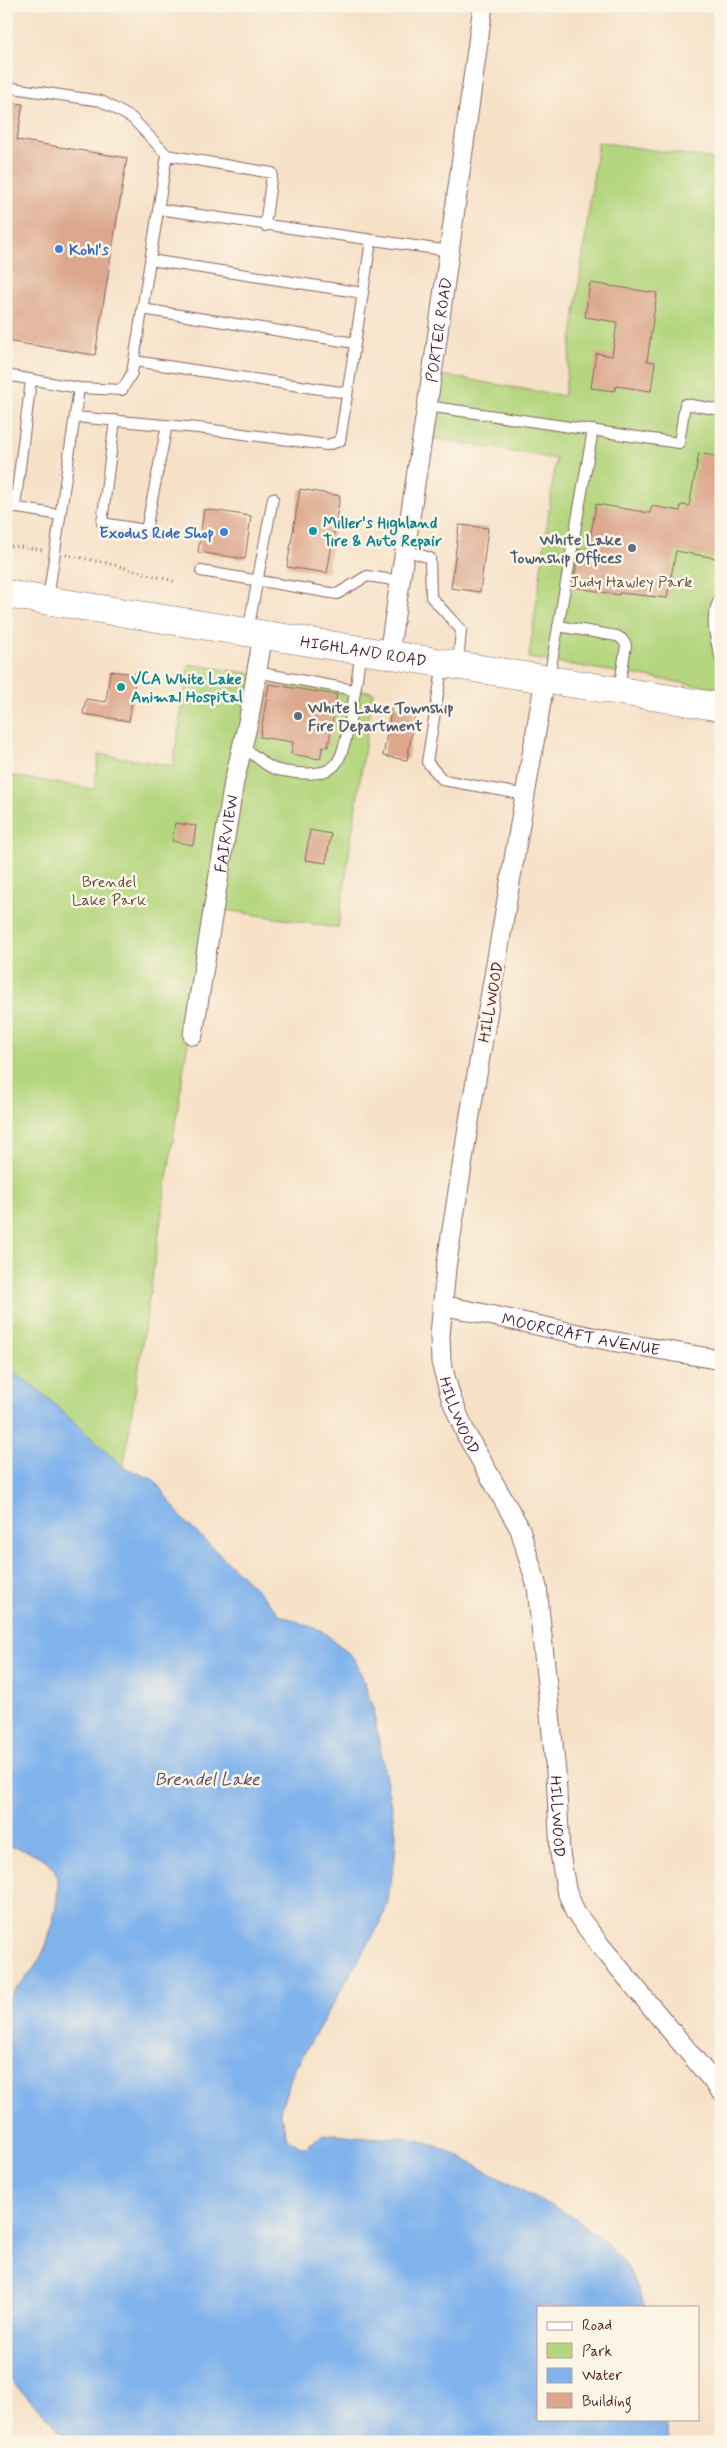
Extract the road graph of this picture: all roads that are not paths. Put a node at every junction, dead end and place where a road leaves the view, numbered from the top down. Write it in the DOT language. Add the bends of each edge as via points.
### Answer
graph roads {
  1 [pos="483,6"];
  2 [pos="6,87"];
  3 [pos="166,155"];
  4 [pos="158,210"];
  5 [pos="265,226"];
  6 [pos="372,241"];
  7 [pos="450,251"];
  8 [pos="150,260"];
  9 [pos="363,293"];
  10 [pos="142,309"];
  11 [pos="355,343"];
  12 [pos="134,361"];
  13 [pos="6,375"];
  14 [pos="31,380"];
  15 [pos="79,388"];
  16 [pos="347,393"];
  17 [pos="427,406"];
  18 [pos="721,410"];
  19 [pos="75,417"];
  20 [pos="115,420"];
  21 [pos="167,425"];
  22 [pos="592,430"];
  23 [pos="272,498"];
  24 [pos="11,507"];
  25 [pos="60,516"];
  26 [pos="405,550"];
  27 [pos="201,571"];
  28 [pos="257,581"];
  29 [pos="400,581"];
  30 [pos="6,594"];
  31 [pos="721,597"];
  32 [pos="48,600"];
  33 [pos="558,626"];
  34 [pos="256,633"];
  35 [pos="362,650"];
  36 [pos="389,654"];
  37 [pos="721,660"];
  38 [pos="450,664"];
  39 [pos="256,672"];
  40 [pos="547,679"];
  41 [pos="354,690"];
  42 [pos="619,690"];
  43 [pos="719,698"];
  44 [pos="242,750"];
  45 [pos="526,795"];
  46 [pos="193,1035"];
  47 [pos="442,1305"];
  48 [pos="721,1360"];
  49 [pos="721,2091"];
  1 -- 7 [label="street, PORTER ROAD"];
  2 -- 3 [label="lane" via="101,101 132,118"];
  3 -- 4 [label="lane"];
  3 -- 5 [label="lane" via="272,173"];
  4 -- 5 [label="lane"];
  4 -- 8 [label="lane"];
  5 -- 6 [label="lane"];
  6 -- 7 [label="lane"];
  6 -- 9 [label="lane"];
  7 -- 17 [label="street, PORTER ROAD"];
  8 -- 9 [label="lane"];
  8 -- 10 [label="lane"];
  9 -- 11 [label="lane"];
  10 -- 11 [label="lane"];
  10 -- 12 [label="lane"];
  11 -- 16 [label="lane"];
  12 -- 15 [label="lane" via="132,373 122,390"];
  12 -- 16 [label="lane"];
  13 -- 14 [label="lane"];
  14 -- 15 [label="lane"];
  14 -- 24 [label="lane"];
  15 -- 19 [label="lane"];
  16 -- 21 [label="lane" via="340,441 327,446"];
  17 -- 22 [label="lane"];
  17 -- 26 [label="street, PORTER ROAD"];
  18 -- 22 [label="lane" via="685,404 679,443"];
  19 -- 20 [label="lane"];
  19 -- 25 [label="lane"];
  20 -- 21 [label="lane"];
  20 -- 21 [label="lane" via="102,523 146,530"];
  22 -- 33 [label="lane"];
  23 -- 28 [label="lane"];
  24 -- 25 [label="lane"];
  25 -- 32 [label="lane"];
  26 -- 29 [label="street, PORTER ROAD"];
  26 -- 38 [label="lane" via="430,558 432,597 461,630"];
  27 -- 28 [label="lane"];
  28 -- 29 [label="lane" via="337,594 367,576"];
  28 -- 34 [label="lane"];
  29 -- 36 [label="street, PORTER ROAD"];
  30 -- 32 [label="highway, HIGHLAND ROAD"];
  31 -- 37 [label="lane" via="715,606 713,623 714,641"];
  32 -- 34 [label="highway, HIGHLAND ROAD"];
  33 -- 40 [label="lane"];
  33 -- 42 [label="lane" via="622,639 626,645"];
  34 -- 35 [label="highway, HIGHLAND ROAD"];
  34 -- 39 [label="street, FAIRVIEW"];
  35 -- 36 [label="highway, HIGHLAND ROAD"];
  35 -- 41 [label="lane"];
  36 -- 38 [label="highway, HIGHLAND ROAD"];
  38 -- 40 [label="highway, HIGHLAND ROAD"];
  38 -- 45 [label="lane" via="427,762 443,780"];
  39 -- 41 [label="lane"];
  39 -- 44 [label="street, FAIRVIEW"];
  40 -- 42 [label="highway, HIGHLAND ROAD"];
  40 -- 45 [label="street, HILLWOOD"];
  41 -- 44 [label="lane" via="344,749 334,766 308,773 269,768"];
  42 -- 43 [label="highway, HIGHLAND ROAD"];
  44 -- 46 [label="street, FAIRVIEW"];
  45 -- 47 [label="street, HILLWOOD" via="470,1115"];
  47 -- 48 [label="street, MOORCRAFT AVENUE" via="611,1341"];
  47 -- 49 [label="street, HILLWOOD" via="441,1362 451,1398 466,1434 520,1529 537,1587 556,1773 560,1853 566,1889 576,1912 600,1945"];
}
